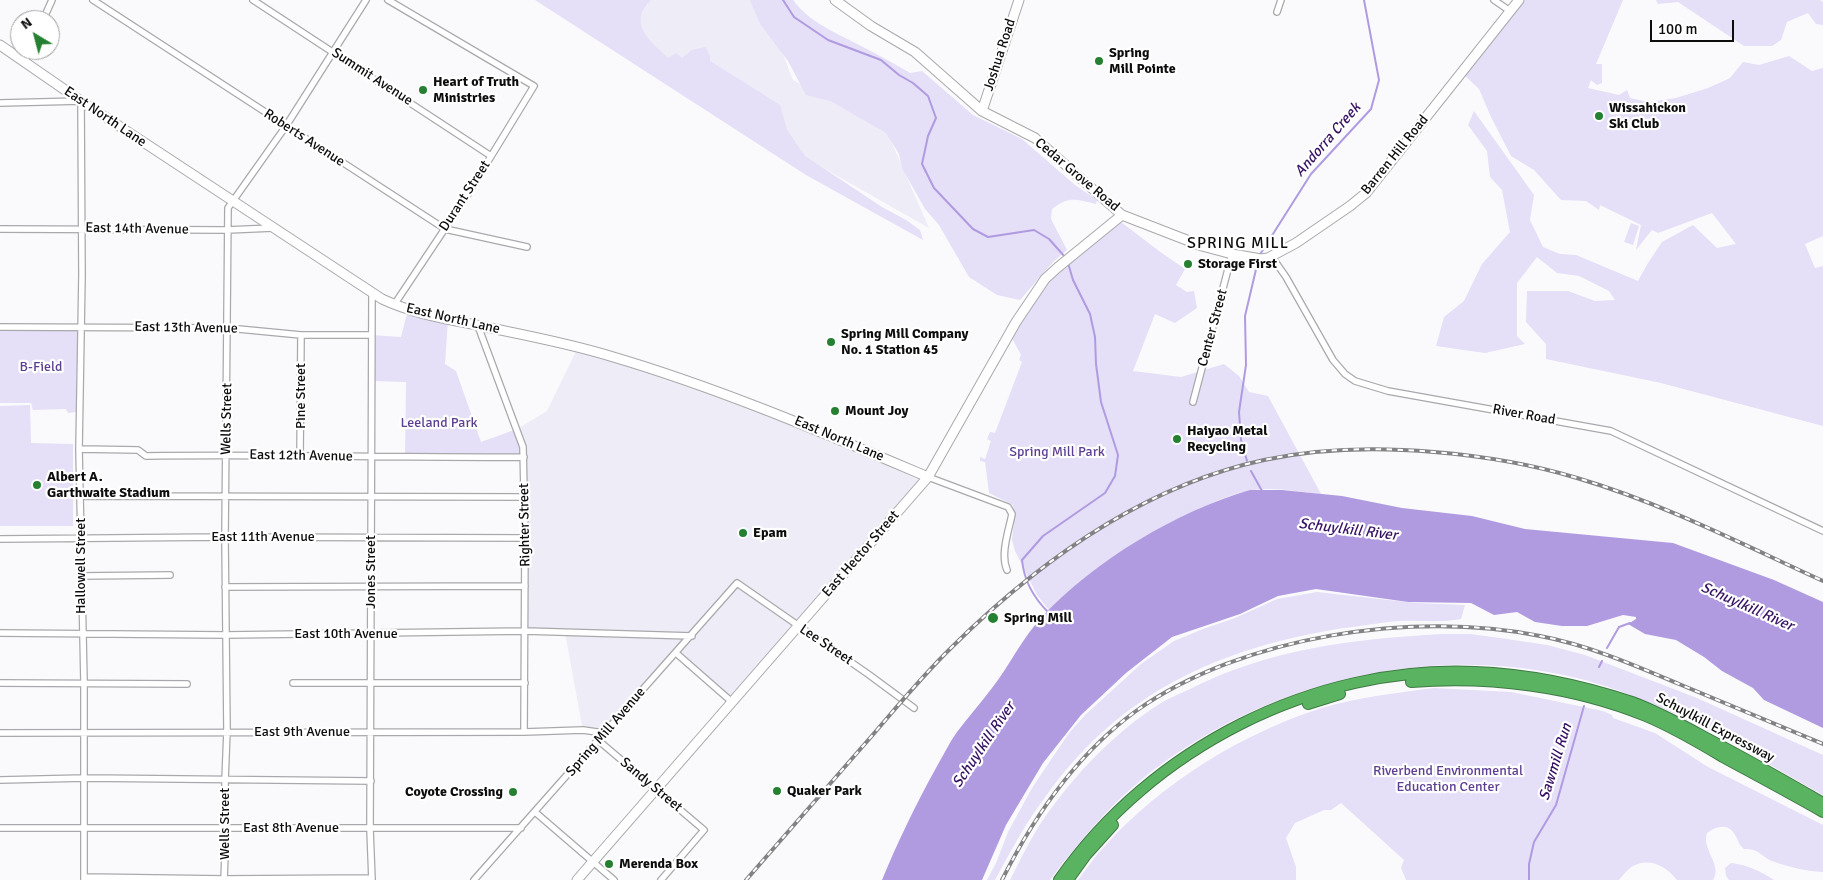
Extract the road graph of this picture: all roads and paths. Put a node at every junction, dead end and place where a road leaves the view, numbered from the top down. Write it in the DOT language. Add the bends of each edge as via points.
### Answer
graph roads {
  1 [pos="94,0"];
  2 [pos="253,0"];
  3 [pos="366,0"];
  4 [pos="388,0"];
  5 [pos="835,0"];
  6 [pos="1019,0"];
  7 [pos="1281,0"];
  8 [pos="1494,0"];
  9 [pos="1519,0"];
  10 [pos="1510,10"];
  11 [pos="1277,12"];
  12 [pos="0,45"];
  13 [pos="333,51"];
  14 [pos="25,62"];
  15 [pos="81,101"];
  16 [pos="0,103"];
  17 [pos="982,111"];
  18 [pos="286,126"];
  19 [pos="491,156"];
  20 [pos="232,201"];
  21 [pos="1122,214"];
  22 [pos="82,228"];
  23 [pos="274,228"];
  24 [pos="0,229"];
  25 [pos="445,229"];
  26 [pos="227,230"];
  27 [pos="527,248"];
  28 [pos="1232,254"];
  29 [pos="1272,257"];
  30 [pos="372,293"];
  31 [pos="394,304"];
  32 [pos="81,326"];
  33 [pos="478,326"];
  34 [pos="0,327"];
  35 [pos="228,328"];
  36 [pos="301,334"];
  37 [pos="371,336"];
  38 [pos="1193,402"];
  39 [pos="79,449"];
  40 [pos="226,455"];
  41 [pos="300,457"];
  42 [pos="372,457"];
  43 [pos="524,458"];
  44 [pos="928,477"];
  45 [pos="81,496"];
  46 [pos="227,497"];
  47 [pos="372,497"];
  48 [pos="524,497"];
  49 [pos="1823,531"];
  50 [pos="225,537"];
  51 [pos="371,537"];
  52 [pos="82,538"];
  53 [pos="525,538"];
  54 [pos="0,539"];
  55 [pos="1007,570"];
  56 [pos="170,575"];
  57 [pos="80,576"];
  58 [pos="737,584"];
  59 [pos="371,586"];
  60 [pos="525,586"];
  61 [pos="226,587"];
  62 [pos="798,626"];
  63 [pos="525,632"];
  64 [pos="0,633"];
  65 [pos="82,633"];
  66 [pos="371,634"];
  67 [pos="226,635"];
  68 [pos="692,636"];
  69 [pos="676,654"];
  70 [pos="84,682"];
  71 [pos="0,683"];
  72 [pos="293,683"];
  73 [pos="371,683"];
  74 [pos="525,683"];
  75 [pos="188,684"];
  76 [pos="732,702"];
  77 [pos="914,708"];
  78 [pos="227,731"];
  79 [pos="372,732"];
  80 [pos="524,732"];
  81 [pos="0,733"];
  82 [pos="84,733"];
  83 [pos="604,733"];
  84 [pos="598,741"];
  85 [pos="85,778"];
  86 [pos="0,780"];
  87 [pos="224,781"];
  88 [pos="371,781"];
  89 [pos="656,790"];
  90 [pos="1823,803"];
  91 [pos="535,812"];
  92 [pos="1823,812"];
  93 [pos="0,828"];
  94 [pos="83,828"];
  95 [pos="226,828"];
  96 [pos="521,828"];
  97 [pos="370,829"];
  98 [pos="593,861"];
  99 [pos="84,879"];
  100 [pos="372,879"];
  101 [pos="224,880"];
  102 [pos="474,880"];
  103 [pos="577,880"];
  104 [pos="614,880"];
  105 [pos="661,880"];
  106 [pos="1059,880"];
  107 [pos="1068,880"];
  1 -- 18 [label="street, Roberts Avenue"];
  2 -- 13 [label="street, Summit Avenue"];
  3 -- 13 [label="street, Wells Street"];
  4 -- 19 [label="street, Durant Street" via="534,86"];
  5 -- 17 [label="street, Cedar Grove Road" via="915,52"];
  6 -- 17 [label="street, Joshua Road"];
  7 -- 11 [label="street"];
  8 -- 10 [label="street"];
  9 -- 10 [label="street, Barren Hill Road"];
  10 -- 29 [label="street, Barren Hill Road" via="1370,189 1329,221"];
  12 -- 14 [label="street, East North Lane"];
  13 -- 18 [label="street, Wells Street"];
  13 -- 19 [label="street, Summit Avenue"];
  14 -- 15 [label="street, East North Lane"];
  15 -- 16 [label="street"];
  15 -- 20 [label="street, East North Lane"];
  15 -- 22 [label="street, Hallowell Street"];
  17 -- 21 [label="street, Cedar Grove Road" via="1035,139"];
  18 -- 20 [label="street, Wells Street"];
  18 -- 25 [label="street, Roberts Avenue"];
  19 -- 25 [label="street, Durant Street"];
  20 -- 23 [label="street, East North Lane"];
  20 -- 26 [label="street, Wells Street" via="228,208"];
  21 -- 28 [label="street, Barren Hill Road" via="1202,246"];
  21 -- 44 [label="street, East Hector Street" via="1057,268 1037,290"];
  22 -- 24 [label="street, East 14th Avenue"];
  22 -- 26 [label="street, East 14th Avenue"];
  22 -- 32 [label="street, Hallowell Street"];
  23 -- 26 [label="street, East 14th Avenue"];
  23 -- 30 [label="street, East North Lane"];
  25 -- 27 [label="street, Roberts Avenue"];
  25 -- 31 [label="street, Durant Street"];
  26 -- 35 [label="street, Wells Street"];
  28 -- 29 [label="street, Barren Hill Road" via="1265,259"];
  28 -- 38 [label="street, Center Street"];
  29 -- 49 [label="street, River Road" via="1333,360 1355,382 1388,391 1611,431"];
  30 -- 31 [label="street, East North Lane"];
  30 -- 37 [label="street, Jones Street"];
  31 -- 33 [label="street, East North Lane" via="429,316"];
  32 -- 34 [label="street, East 13th Avenue"];
  32 -- 35 [label="street, East 13th Avenue"];
  32 -- 39 [label="street, Hallowell Street"];
  33 -- 43 [label="street, Righter Street" via="520,438"];
  33 -- 44 [label="street, East North Lane" via="610,356 701,386 791,419"];
  35 -- 36 [label="street, East 13th Avenue"];
  35 -- 40 [label="street, Wells Street"];
  36 -- 37 [label="street, East 13th Avenue"];
  36 -- 41 [label="street, Pine Street"];
  37 -- 42 [label="street, Jones Street"];
  39 -- 40 [label="street, East 12th Avenue" via="138,450 146,456"];
  39 -- 45 [label="street, Hallowell Street"];
  40 -- 41 [label="street, East 12th Avenue"];
  40 -- 46 [label="street, Wells Street"];
  41 -- 42 [label="street, East 12th Avenue"];
  42 -- 43 [label="street, East 12th Avenue"];
  42 -- 47 [label="street, Jones Street"];
  43 -- 48 [label="street, Righter Street"];
  44 -- 55 [label="street" via="1011,510 1005,553"];
  44 -- 62 [label="street, East Hector Street"];
  45 -- 46 [label="street"];
  45 -- 52 [label="street, Hallowell Street"];
  46 -- 47 [label="street"];
  46 -- 50 [label="street, Wells Street"];
  47 -- 48 [label="street"];
  47 -- 51 [label="street, Jones Street"];
  48 -- 53 [label="street, Righter Street"];
  50 -- 51 [label="street, East 11th Avenue"];
  50 -- 52 [label="street, East 11th Avenue"];
  50 -- 61 [label="street, Wells Street"];
  51 -- 53 [label="street, East 11th Avenue"];
  51 -- 59 [label="street, Jones Street"];
  52 -- 54 [label="street, East 11th Avenue"];
  52 -- 57 [label="street, Hallowell Street"];
  53 -- 60 [label="street, Righter Street"];
  56 -- 57 [label="street"];
  57 -- 65 [label="street, Hallowell Street"];
  58 -- 62 [label="street, Lee Street"];
  58 -- 68 [label="street, Spring Mill Avenue"];
  59 -- 60 [label="street"];
  59 -- 61 [label="street"];
  59 -- 66 [label="street, Jones Street"];
  60 -- 63 [label="street, Righter Street"];
  61 -- 67 [label="street, Wells Street"];
  62 -- 76 [label="street, East Hector Street"];
  62 -- 77 [label="street, Lee Street"];
  63 -- 66 [label="street, East 10th Avenue"];
  63 -- 68 [label="street, East 10th Avenue"];
  63 -- 74 [label="street, Righter Street"];
  64 -- 65 [label="street, East 10th Avenue"];
  65 -- 67 [label="street, East 10th Avenue"];
  65 -- 70 [label="street, Hallowell Street"];
  66 -- 67 [label="street, East 10th Avenue"];
  66 -- 73 [label="street, Jones Street"];
  67 -- 78 [label="street, Wells Street"];
  68 -- 69 [label="street, Spring Mill Avenue"];
  69 -- 76 [label="street"];
  69 -- 83 [label="street, Spring Mill Avenue"];
  70 -- 71 [label="street"];
  70 -- 75 [label="street"];
  70 -- 82 [label="street, Hallowell Street"];
  72 -- 73 [label="street"];
  73 -- 74 [label="street"];
  73 -- 79 [label="street, Jones Street"];
  74 -- 80 [label="street, Righter Street"];
  76 -- 89 [label="street, East Hector Street"];
  78 -- 79 [label="street, East 9th Avenue"];
  78 -- 82 [label="street, East 9th Avenue"];
  78 -- 87 [label="street, Wells Street"];
  79 -- 80 [label="street, East 9th Avenue"];
  79 -- 88 [label="street, Jones Street"];
  80 -- 83 [label="street, East 9th Avenue" via="583,730"];
  81 -- 82 [label="street, East 9th Avenue"];
  82 -- 85 [label="street, Hallowell Street"];
  83 -- 84 [label="street, Spring Mill Avenue"];
  84 -- 89 [label="street, Sandy Street"];
  84 -- 91 [label="street, Spring Mill Avenue"];
  85 -- 86 [label="street"];
  85 -- 87 [label="street"];
  85 -- 94 [label="street, Hallowell Street"];
  87 -- 88 [label="street"];
  87 -- 95 [label="street, Wells Street"];
  88 -- 97 [label="street, Jones Street"];
  89 -- 98 [label="street, East Hector Street"];
  89 -- 105 [label="street, Sandy Street" via="704,830"];
  90 -- 106 [label="highway, Schuylkill Expressway" via="1668,717 1631,702 1553,681 1504,674 1448,672 1400,676 1348,685 1296,700 1211,740 1128,801 1097,832"];
  91 -- 96 [label="street, Spring Mill Avenue"];
  91 -- 98 [label="street"];
  92 -- 107 [label="highway, Schuylkill Expressway" via="1660,723 1622,707 1517,683 1465,679 1408,682 1361,689 1308,704 1254,725 1213,746 1131,808 1086,855"];
  93 -- 94 [label="street, East 8th Avenue"];
  94 -- 95 [label="street, East 8th Avenue"];
  94 -- 99 [label="street, Hallowell Street"];
  95 -- 97 [label="street, East 8th Avenue"];
  95 -- 101 [label="street, Wells Street"];
  96 -- 97 [label="street, East 8th Avenue"];
  96 -- 102 [label="street, Spring Mill Avenue"];
  97 -- 100 [label="street, Jones Street"];
  98 -- 103 [label="street, East Hector Street"];
  98 -- 104 [label="street"];
  99 -- 101 [label="street"];
  100 -- 101 [label="street"];
}
